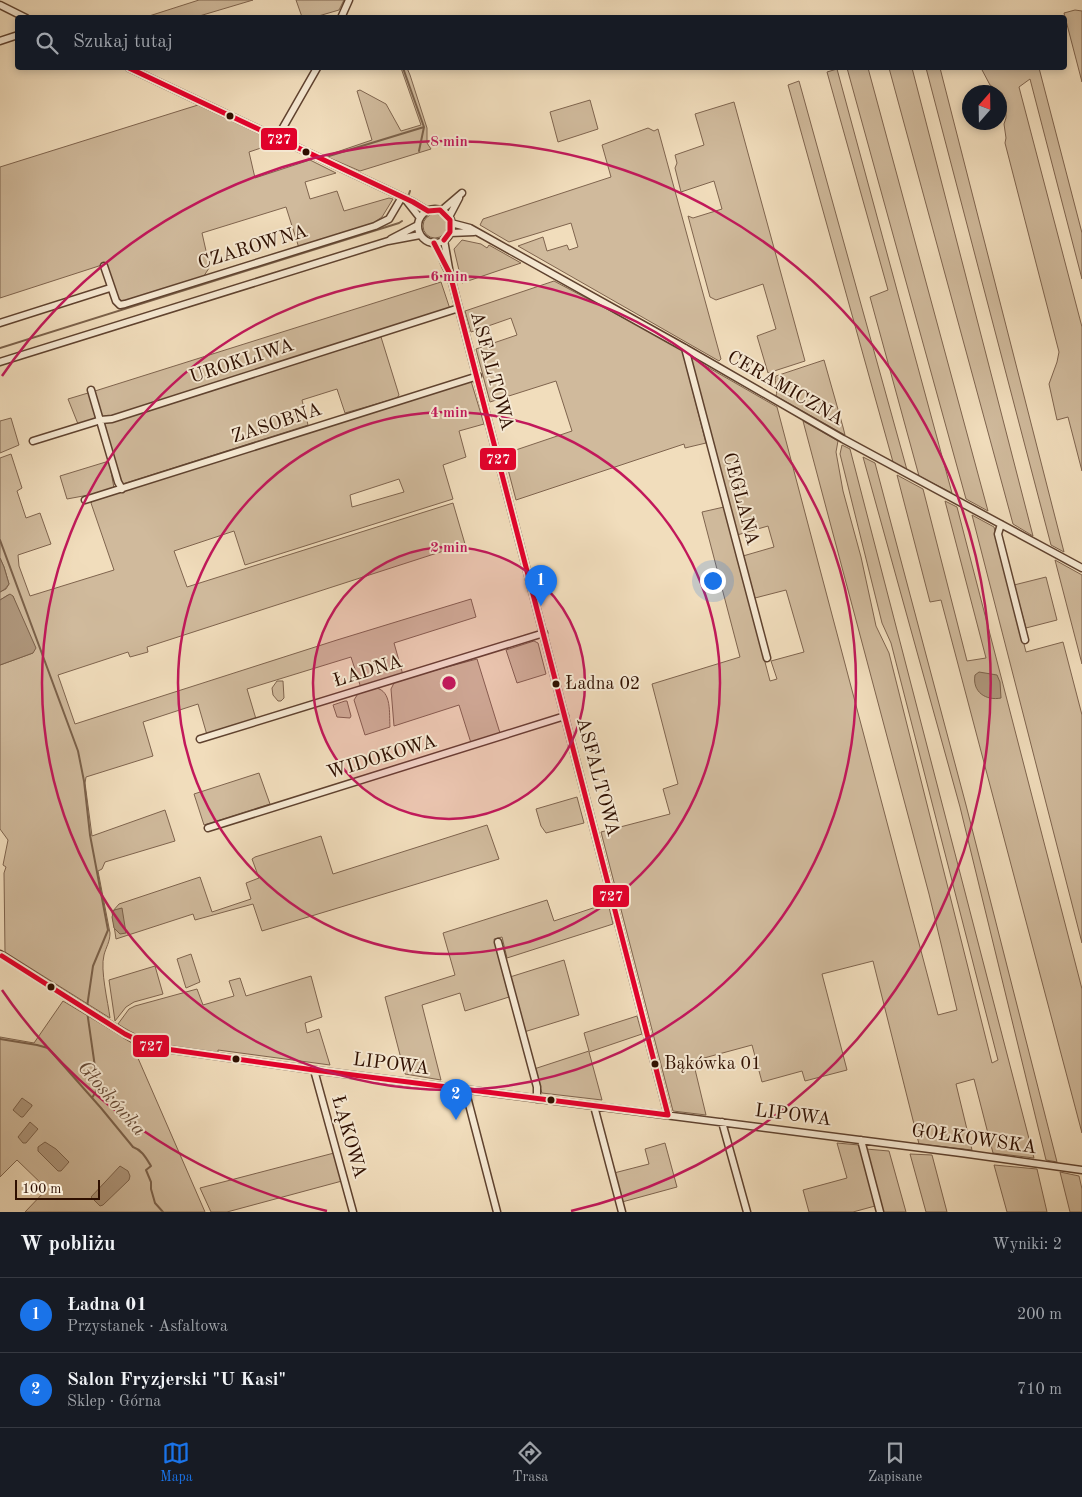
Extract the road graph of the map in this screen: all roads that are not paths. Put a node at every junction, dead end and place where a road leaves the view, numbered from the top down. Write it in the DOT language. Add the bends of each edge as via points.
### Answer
graph roads {
  1 [pos="350,0"];
  2 [pos="0,5"];
  3 [pos="20,15"];
  4 [pos="342,15"];
  5 [pos="15,36"];
  6 [pos="0,41"];
  7 [pos="133,70"];
  8 [pos="316,70"];
  9 [pos="278,138"];
  10 [pos="403,198"];
  11 [pos="428,211"];
  12 [pos="441,211"];
  13 [pos="420,218"];
  14 [pos="450,220"];
  15 [pos="418,225"];
  16 [pos="475,232"];
  17 [pos="450,233"];
  18 [pos="420,235"];
  19 [pos="444,240"];
  20 [pos="388,241"];
  21 [pos="434,243"];
  22 [pos="104,266"];
  23 [pos="450,274"];
  24 [pos="110,288"];
  25 [pos="459,308"];
  26 [pos="0,322"];
  27 [pos="685,348"];
  28 [pos="0,362"];
  29 [pos="478,376"];
  30 [pos="91,390"];
  31 [pos="101,420"];
  32 [pos="33,441"];
  33 [pos="122,489"];
  34 [pos="85,500"];
  35 [pos="1001,524"];
  36 [pos="1082,568"];
  37 [pos="544,633"];
  38 [pos="1025,640"];
  39 [pos="767,658"];
  40 [pos="565,716"];
  41 [pos="200,739"];
  42 [pos="208,828"];
  43 [pos="498,942"];
  44 [pos="1,956"];
  45 [pos="314,1070"];
  46 [pos="465,1089"];
  47 [pos="537,1099"];
  48 [pos="594,1106"];
  49 [pos="668,1115"];
  50 [pos="722,1122"];
  51 [pos="861,1140"];
  52 [pos="1082,1170"];
  53 [pos="353,1212"];
  54 [pos="497,1212"];
  55 [pos="622,1212"];
  56 [pos="747,1212"];
  57 [pos="880,1212"];
  1 -- 4 [label="street"];
  2 -- 3 [label="street"];
  5 -- 6 [label="street"];
  7 -- 9 [label="street"];
  8 -- 9 [label="street"];
  9 -- 10 [label="street"];
  10 -- 11 [label="street"];
  10 -- 13 [label="street"];
  10 -- 24 [label="street, CZAROWNA" via="389,219 375,226 125,304 120,305 116,301"];
  11 -- 12 [label="street"];
  11 -- 13 [label="street"];
  12 -- 14 [label="street"];
  12 -- 14 [label="street" via="462,193"];
  13 -- 15 [label="street"];
  14 -- 16 [label="street, CERAMICZNA"];
  14 -- 17 [label="street"];
  15 -- 18 [label="street"];
  15 -- 20 [label="street"];
  16 -- 17 [label="street"];
  16 -- 27 [label="street, CERAMICZNA"];
  17 -- 19 [label="street"];
  18 -- 20 [label="street"];
  18 -- 21 [label="street"];
  19 -- 21 [label="street"];
  19 -- 23 [label="street, ASFALTOWA"];
  20 -- 28 [label="street"];
  21 -- 23 [label="street, ASFALTOWA"];
  22 -- 24 [label="street, CZAROWNA"];
  23 -- 25 [label="street, ASFALTOWA"];
  24 -- 26 [label="street"];
  25 -- 29 [label="street, ASFALTOWA"];
  25 -- 31 [label="street, UROKLIWA"];
  27 -- 35 [label="street, CERAMICZNA" via="842,439"];
  27 -- 39 [label="street, CEGLANA"];
  29 -- 33 [label="street, ZASOBNA"];
  29 -- 37 [label="street, ASFALTOWA"];
  30 -- 31 [label="street"];
  31 -- 32 [label="street, UROKLIWA"];
  31 -- 33 [label="street"];
  33 -- 34 [label="street, ZASOBNA"];
  35 -- 36 [label="street, CERAMICZNA"];
  35 -- 38 [label="street" via="998,534"];
  37 -- 40 [label="street, ASFALTOWA"];
  37 -- 41 [label="street, ŁADNA"];
  40 -- 42 [label="street, WIDOKOWA"];
  40 -- 49 [label="street, ASFALTOWA"];
  43 -- 47 [label="street" via="537,1087"];
  44 -- 45 [label="street, LIPOWA" via="137,1041 152,1047"];
  45 -- 46 [label="street, LIPOWA"];
  45 -- 53 [label="street, ŁĄKOWA"];
  46 -- 47 [label="street, LIPOWA"];
  46 -- 54 [label="street"];
  47 -- 48 [label="street, LIPOWA"];
  48 -- 49 [label="street, LIPOWA"];
  48 -- 55 [label="street"];
  49 -- 50 [label="street, LIPOWA"];
  50 -- 51 [label="street, LIPOWA"];
  50 -- 56 [label="street"];
  51 -- 52 [label="street, GOŁKOWSKA"];
  51 -- 57 [label="street"];
}
